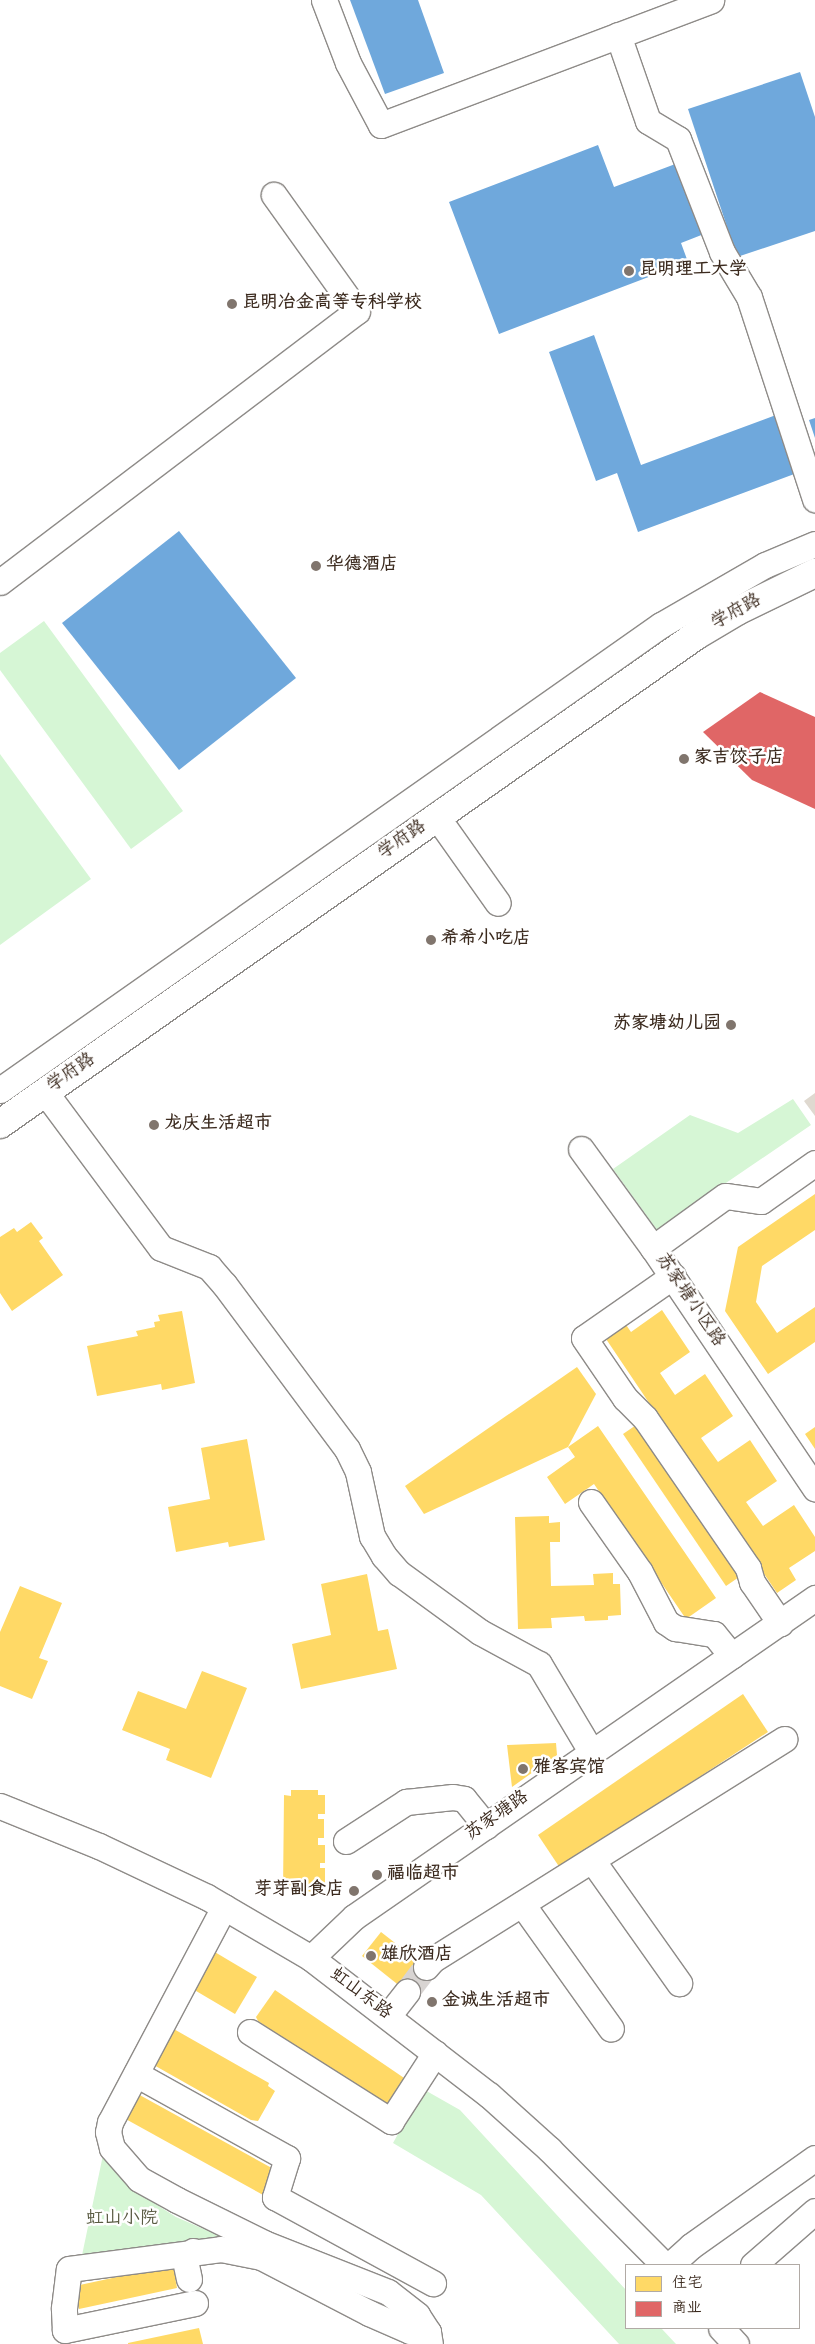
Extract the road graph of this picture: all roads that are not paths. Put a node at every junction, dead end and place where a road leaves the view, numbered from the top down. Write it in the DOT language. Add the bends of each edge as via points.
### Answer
graph roads {
  1 [pos="324,0"];
  2 [pos="711,0"];
  3 [pos="618,35"];
  4 [pos="274,195"];
  5 [pos="815,499"];
  6 [pos="815,544"];
  7 [pos="815,573"];
  8 [pos="0,582"];
  9 [pos="437,817"];
  10 [pos="498,903"];
  11 [pos="0,1090"];
  12 [pos="45,1092"];
  13 [pos="0,1124"];
  14 [pos="581,1149"];
  15 [pos="815,1163"];
  16 [pos="653,1248"];
  17 [pos="673,1276"];
  18 [pos="625,1398"];
  19 [pos="635,1426"];
  20 [pos="815,1488"];
  21 [pos="591,1502"];
  22 [pos="815,1598"];
  23 [pos="780,1623"];
  24 [pos="732,1656"];
  25 [pos="784,1738"];
  26 [pos="592,1753"];
  27 [pos="0,1806"];
  28 [pos="486,1826"];
  29 [pos="346,1841"];
  30 [pos="592,1860"];
  31 [pos="522,1904"];
  32 [pos="224,1907"];
  33 [pos="311,1958"];
  34 [pos="426,1967"];
  35 [pos="679,1984"];
  36 [pos="407,1992"];
  37 [pos="388,2016"];
  38 [pos="611,2029"];
  39 [pos="250,2032"];
  40 [pos="435,2053"];
  41 [pos="136,2074"];
  42 [pos="815,2158"];
  43 [pos="815,2211"];
  44 [pos="192,2251"];
  45 [pos="663,2264"];
  46 [pos="671,2264"];
  47 [pos="754,2264"];
  48 [pos="189,2279"];
  49 [pos="433,2283"];
  50 [pos="195,2303"];
  51 [pos="723,2329"];
  52 [pos="429,2338"];
  53 [pos="736,2344"];
  1 -- 3 [label="street" via="348,63 381,125"];
  2 -- 3 [label="street"];
  3 -- 5 [label="street" via="648,121 678,139 722,252 749,296"];
  4 -- 8 [label="street" via="357,310"];
  6 -- 11 [label="street, 学府路" via="765,565 661,625"];
  7 -- 9 [label="main road, 学府路" via="737,611 695,636"];
  9 -- 10 [label="street"];
  9 -- 12 [label="main road, 学府路"];
  12 -- 13 [label="main road, 学府路"];
  12 -- 26 [label="street" via="160,1248 208,1267 224,1284 347,1450 358,1472 372,1536 384,1556 399,1573 480,1632 539,1664"];
  14 -- 16 [label="street"];
  15 -- 16 [label="street, 苏家塘小区路" via="761,1201 725,1196"];
  16 -- 17 [label="street, 苏家塘小区路"];
  17 -- 18 [label="street" via="584,1338"];
  17 -- 20 [label="street, 苏家塘小区路"];
  18 -- 19 [label="street" via="627,1413"];
  18 -- 23 [label="street" via="650,1426 748,1568 752,1582"];
  21 -- 24 [label="street" via="640,1572 666,1622 675,1628 714,1634"];
  22 -- 23 [label="street, 苏家塘路"];
  23 -- 24 [label="street, 苏家塘路"];
  24 -- 26 [label="street, 苏家塘路"];
  25 -- 30 [label="street"];
  26 -- 28 [label="street, 苏家塘路"];
  27 -- 32 [label="street, 虹山东路" via="99,1846"];
  28 -- 29 [label="street" via="464,1800 453,1797 406,1802"];
  28 -- 33 [label="street, 苏家塘路" via="354,1917"];
  30 -- 31 [label="street"];
  30 -- 35 [label="street"];
  31 -- 34 [label="street" via="432,1960"];
  31 -- 38 [label="street"];
  32 -- 33 [label="street, 虹山东路"];
  32 -- 41 [label="street"];
  33 -- 37 [label="street, 虹山东路"];
  36 -- 37 [label="street"];
  37 -- 40 [label="street, 虹山东路"];
  39 -- 40 [label="street" via="391,2121"];
  40 -- 45 [label="street, 虹山东路" via="489,2095 548,2149"];
  41 -- 49 [label="street" via="287,2158 275,2197"];
  41 -- 52 [label="street" via="110,2122 110,2142 123,2164 151,2186 264,2243 388,2292 410,2308"];
  42 -- 46 [label="street" via="691,2246"];
  43 -- 47 [label="street"];
  44 -- 48 [label="street" via="185,2260"];
  44 -- 50 [label="street" via="69,2268 65,2330"];
  44 -- 52 [label="street" via="221,2249 248,2252"];
  51 -- 53 [label="street"];
}
